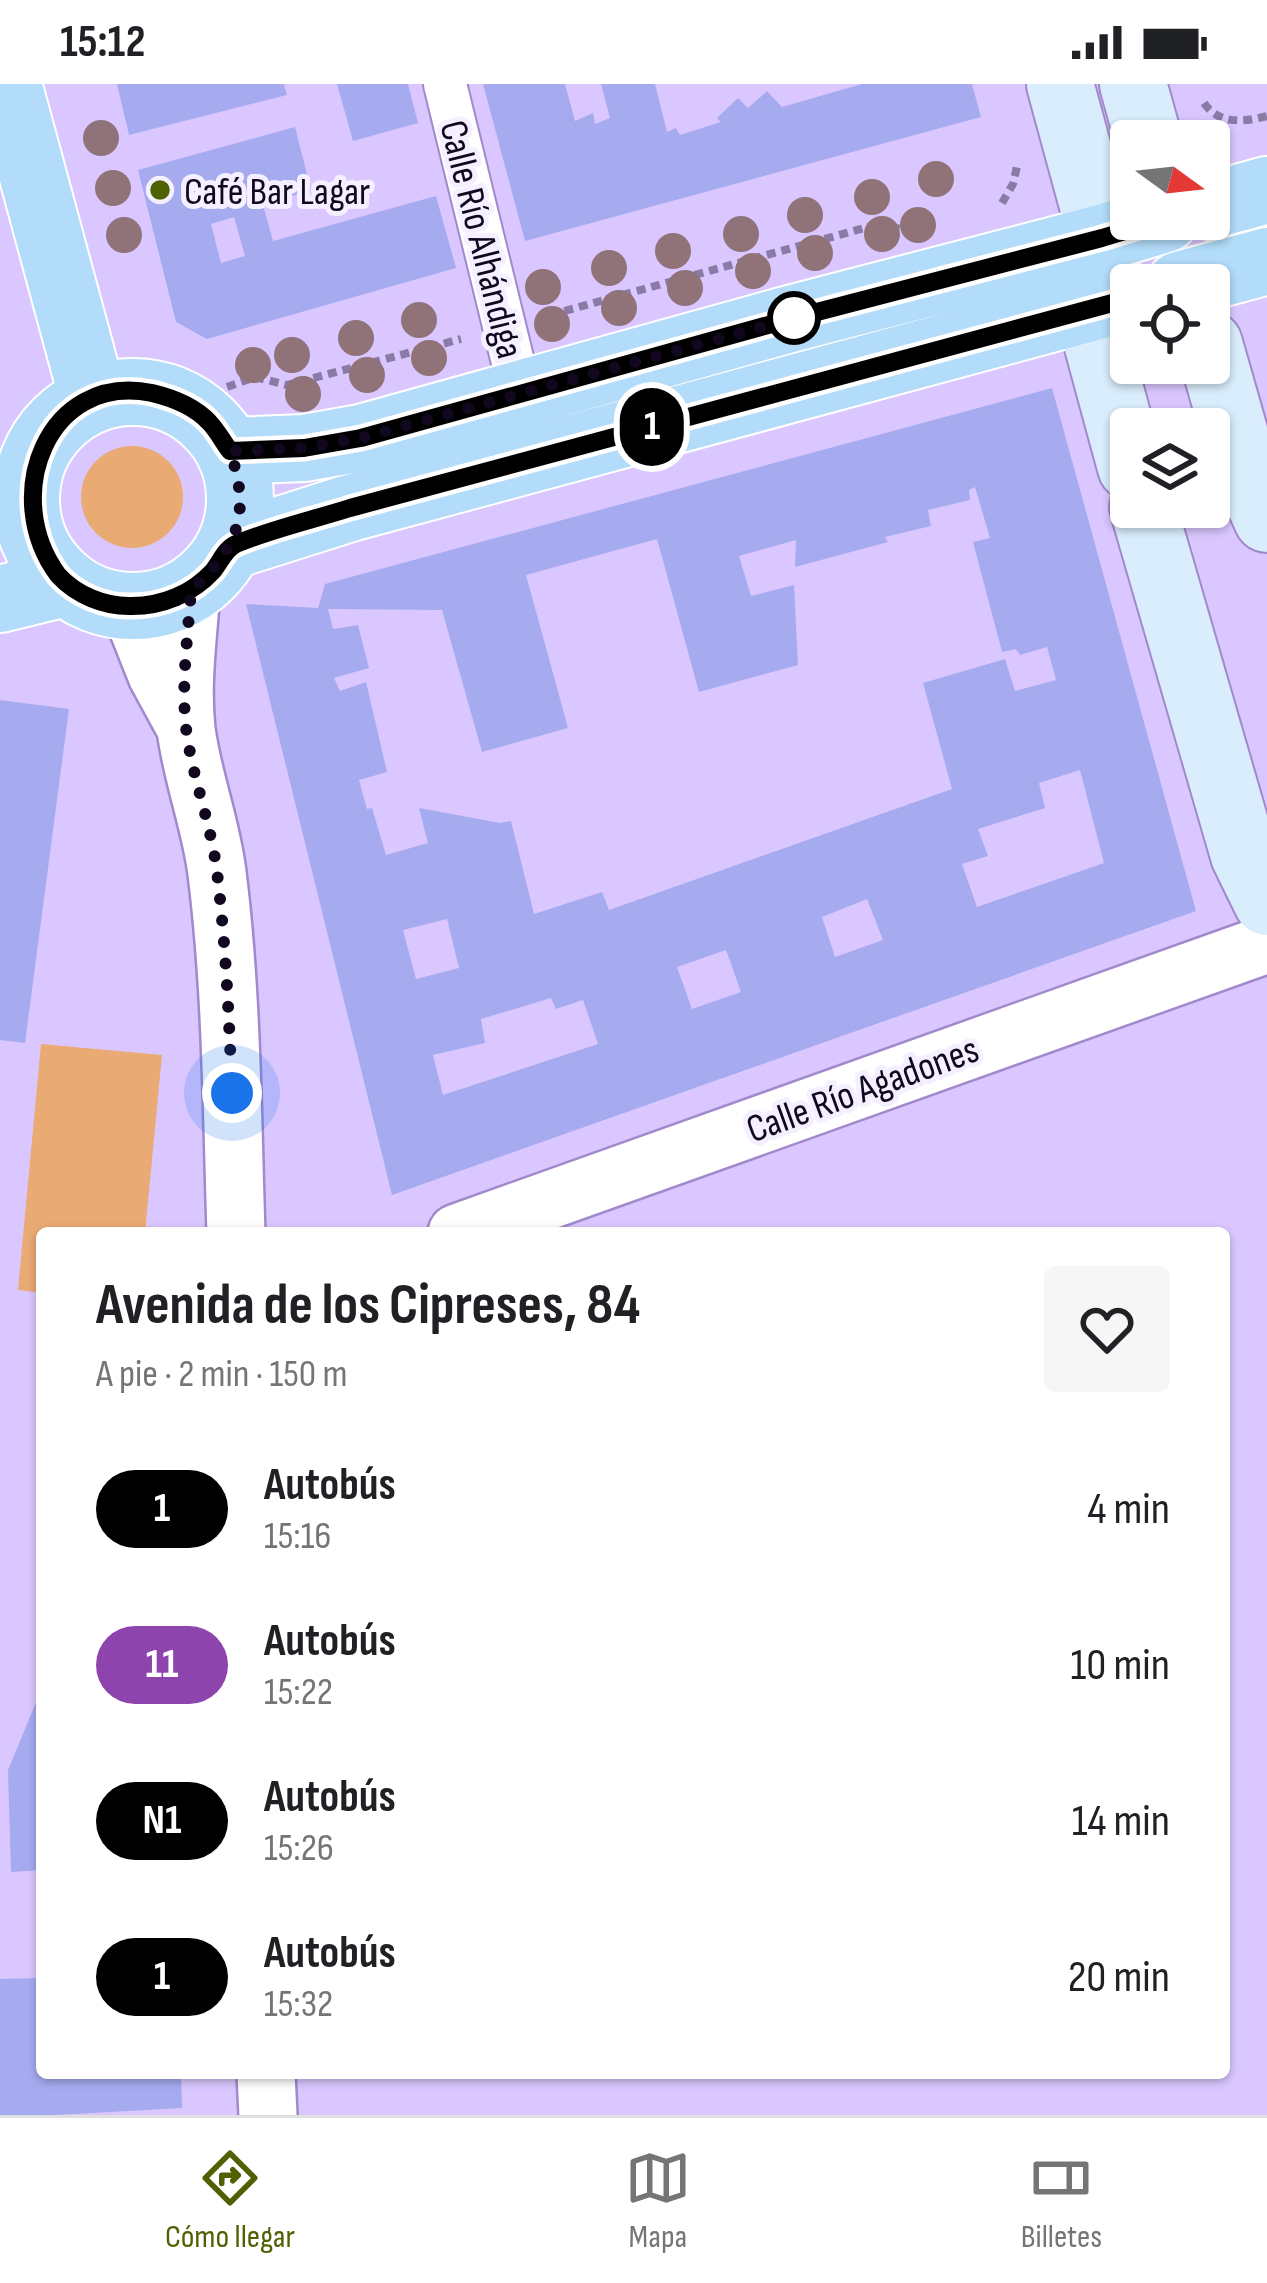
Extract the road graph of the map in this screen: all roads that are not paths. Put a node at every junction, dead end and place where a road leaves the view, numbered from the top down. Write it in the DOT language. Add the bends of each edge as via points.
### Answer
graph roads {
  1 [pos="8,84"];
  2 [pos="445,84"];
  3 [pos="1133,84"];
  4 [pos="1064,98"];
  5 [pos="1143,120"];
  6 [pos="1267,190"];
  7 [pos="1230,200"];
  8 [pos="1110,236"];
  9 [pos="1102,238"];
  10 [pos="1267,261"];
  11 [pos="1128,264"];
  12 [pos="1230,271"];
  13 [pos="1110,305"];
  14 [pos="1220,384"];
  15 [pos="521,395"];
  16 [pos="93,398"];
  17 [pos="230,451"];
  18 [pos="13,505"];
  19 [pos="1267,519"];
  20 [pos="1149,528"];
  21 [pos="184,581"];
  22 [pos="65,583"];
  23 [pos="0,599"];
  24 [pos="1267,902"];
  25 [pos="1267,944"];
  26 [pos="236,1227"];
  27 [pos="474,1227"];
  28 [pos="266,2079"];
  29 [pos="268,2115"];
  1 -- 16 [label="main road"];
  2 -- 15 [label="street, Calle Río Alhándiga"];
  3 -- 5 [label="main road"];
  4 -- 9 [label="main road"];
  6 -- 7 [label="main road"];
  8 -- 9 [label="main road"];
  9 -- 11 [label="main road"];
  9 -- 15 [label="main road"];
  10 -- 12 [label="main road"];
  13 -- 21 [label="main road" via="350,508"];
  14 -- 19 [label="main road"];
  15 -- 17 [label="main road" via="361,438"];
  16 -- 17 [label="main road" via="134,390 174,398 207,419"];
  16 -- 18 [label="main road" via="44,438"];
  17 -- 21 [label="main road" via="241,482 240,515"];
  18 -- 22 [label="main road"];
  20 -- 24 [label="main road" via="1244,855"];
  21 -- 22 [label="main road" via="107,604"];
  21 -- 26 [label="street" via="157,676 186,730 212,836 229,1007"];
  22 -- 23 [label="main road"];
  25 -- 27 [label="street, Calle Río Agadones"];
  28 -- 29 [label="street"];
}
